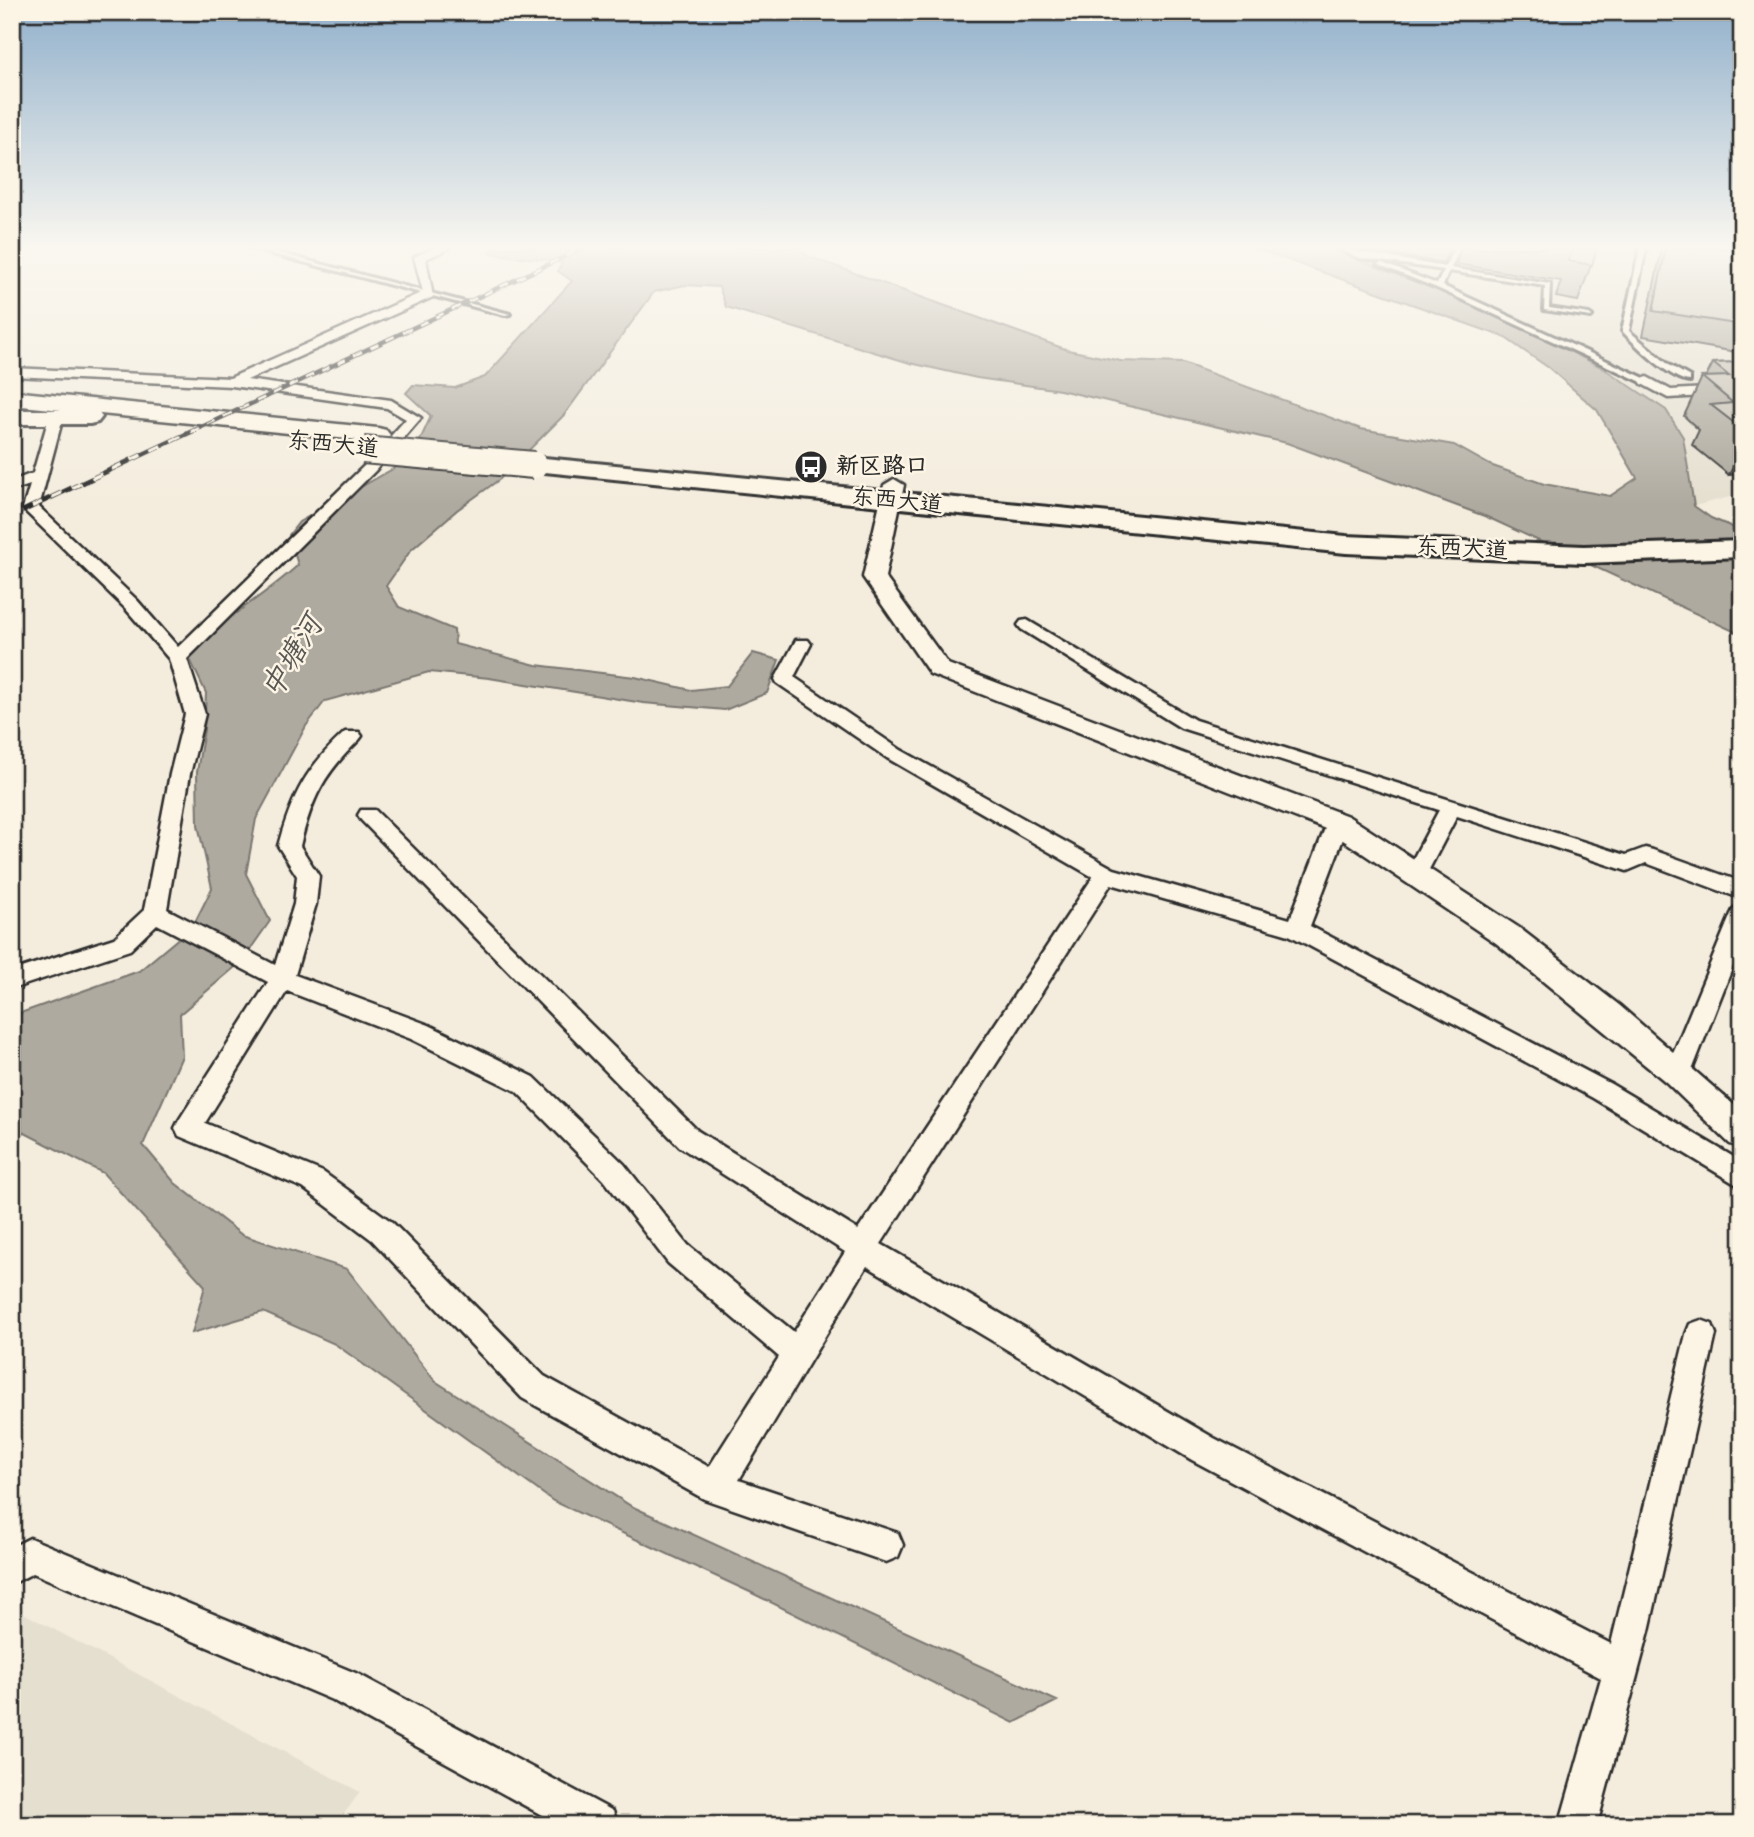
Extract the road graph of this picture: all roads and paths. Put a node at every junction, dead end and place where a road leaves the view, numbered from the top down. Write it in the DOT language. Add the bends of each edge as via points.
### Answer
graph roads {
  1 [pos="335,334"];
  2 [pos="1542,334"];
  3 [pos="1628,334"];
  4 [pos="12,372"];
  5 [pos="1742,377"];
  6 [pos="1686,379"];
  7 [pos="1647,381"];
  8 [pos="232,382"];
  9 [pos="1742,390"];
  10 [pos="12,398"];
  11 [pos="12,410"];
  12 [pos="12,417"];
  13 [pos="56,417"];
  14 [pos="90,417"];
  15 [pos="371,443"];
  16 [pos="539,458"];
  17 [pos="39,476"];
  18 [pos="12,486"];
  19 [pos="892,493"];
  20 [pos="1742,532"];
  21 [pos="1742,550"];
  22 [pos="1027,625"];
  23 [pos="802,644"];
  24 [pos="178,658"];
  25 [pos="352,736"];
  26 [pos="1451,807"];
  27 [pos="369,815"];
  28 [pos="1338,823"];
  29 [pos="1416,874"];
  30 [pos="1106,875"];
  31 [pos="1742,891"];
  32 [pos="1742,914"];
  33 [pos="162,917"];
  34 [pos="1297,929"];
  35 [pos="282,979"];
  36 [pos="12,980"];
  37 [pos="1678,1073"];
  38 [pos="1742,1134"];
  39 [pos="1742,1176"];
  40 [pos="863,1248"];
  41 [pos="1701,1334"];
  42 [pos="798,1354"];
  43 [pos="715,1488"];
  44 [pos="886,1545"];
  45 [pos="12,1567"];
  46 [pos="1621,1670"];
  47 [pos="599,1825"];
  48 [pos="1578,1825"];
  1 -- 8 [label="street"];
  2 -- 7 [label="lane"];
  3 -- 6 [label="lane"];
  4 -- 8 [label="street"];
  5 -- 6 [label="street"];
  6 -- 7 [label="street"];
  7 -- 9 [label="street" via="1668,394"];
  8 -- 24 [label="street" via="391,404 414,418 370,468"];
  10 -- 15 [label="main road, 东西大道"];
  11 -- 14 [label="main road, 东西大道"];
  12 -- 13 [label="highway"];
  13 -- 14 [label="highway"];
  13 -- 17 [label="street"];
  14 -- 15 [label="main road, 东西大道"];
  15 -- 16 [label="main road, 东西大道, bridge"];
  16 -- 19 [label="highway, 东西大道"];
  17 -- 18 [label="street"];
  17 -- 24 [label="street" via="31,508 131,604"];
  19 -- 20 [label="highway, 东西大道" via="1507,537"];
  19 -- 21 [label="highway, 东西大道" via="1256,538 1552,555"];
  19 -- 28 [label="street" via="874,577 939,669"];
  22 -- 26 [label="street" via="1188,724"];
  23 -- 30 [label="street" via="785,679 894,754"];
  24 -- 33 [label="street" via="195,715 180,774"];
  25 -- 35 [label="street" via="318,767 303,794 289,846 308,876 305,904"];
  26 -- 29 [label="street"];
  26 -- 31 [label="street" via="1627,863 1646,855"];
  27 -- 40 [label="street" via="689,1139"];
  28 -- 29 [label="street"];
  28 -- 34 [label="street"];
  29 -- 37 [label="street" via="1507,934"];
  30 -- 34 [label="street"];
  30 -- 40 [label="street"];
  32 -- 37 [label="street"];
  33 -- 35 [label="street"];
  33 -- 36 [label="street" via="122,944"];
  34 -- 39 [label="street" via="1602,1091"];
  35 -- 42 [label="street" via="420,1032 525,1084 614,1172 678,1254"];
  35 -- 43 [label="street" via="188,1128 313,1180 383,1231 533,1387"];
  37 -- 38 [label="street"];
  40 -- 42 [label="street"];
  40 -- 46 [label="street" via="1203,1449"];
  41 -- 46 [label="street"];
  42 -- 43 [label="street"];
  43 -- 44 [label="street"];
  45 -- 47 [label="street" via="30,1555 345,1687"];
  46 -- 48 [label="street"];
}
